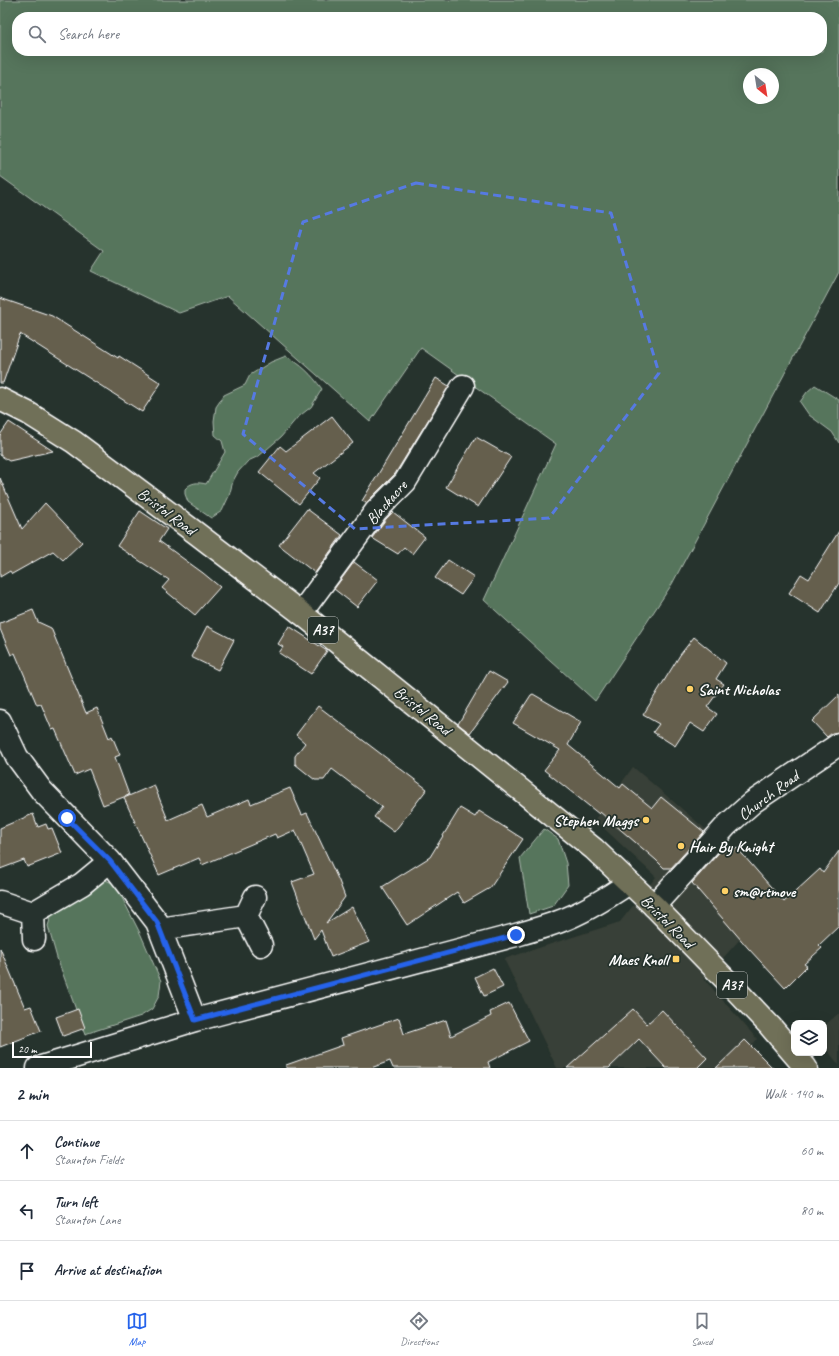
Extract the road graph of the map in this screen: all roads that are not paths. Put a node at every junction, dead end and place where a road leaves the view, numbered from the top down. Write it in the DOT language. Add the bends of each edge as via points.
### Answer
graph roads {
  1 [pos="463,386"];
  2 [pos="0,399"];
  3 [pos="301,613"];
  4 [pos="0,721"];
  5 [pos="839,744"];
  6 [pos="110,861"];
  7 [pos="629,883"];
  8 [pos="255,896"];
  9 [pos="0,902"];
  10 [pos="654,906"];
  11 [pos="33,913"];
  12 [pos="246,916"];
  13 [pos="160,929"];
  14 [pos="34,939"];
  15 [pos="261,945"];
  16 [pos="195,1020"];
  17 [pos="38,1068"];
  18 [pos="806,1068"];
  1 -- 3 [label="street, Blackacre" via="405,482 376,512"];
  2 -- 3 [label="highway, Bristol Road / A37" via="54,428 90,453"];
  3 -- 7 [label="highway, Bristol Road / A37" via="594,849"];
  4 -- 6 [label="street" via="17,757 42,791"];
  5 -- 10 [label="street, Church Road" via="754,802 727,826"];
  6 -- 11 [label="street" via="82,884"];
  6 -- 13 [label="street"];
  7 -- 10 [label="highway, Bristol Road / A37"];
  7 -- 16 [label="street" via="559,922"];
  8 -- 12 [label="street"];
  9 -- 11 [label="street"];
  10 -- 18 [label="highway, Bristol Road / A37" via="770,1026"];
  11 -- 14 [label="street"];
  12 -- 13 [label="street"];
  12 -- 15 [label="street"];
  13 -- 16 [label="street"];
  16 -- 17 [label="street"];
}
